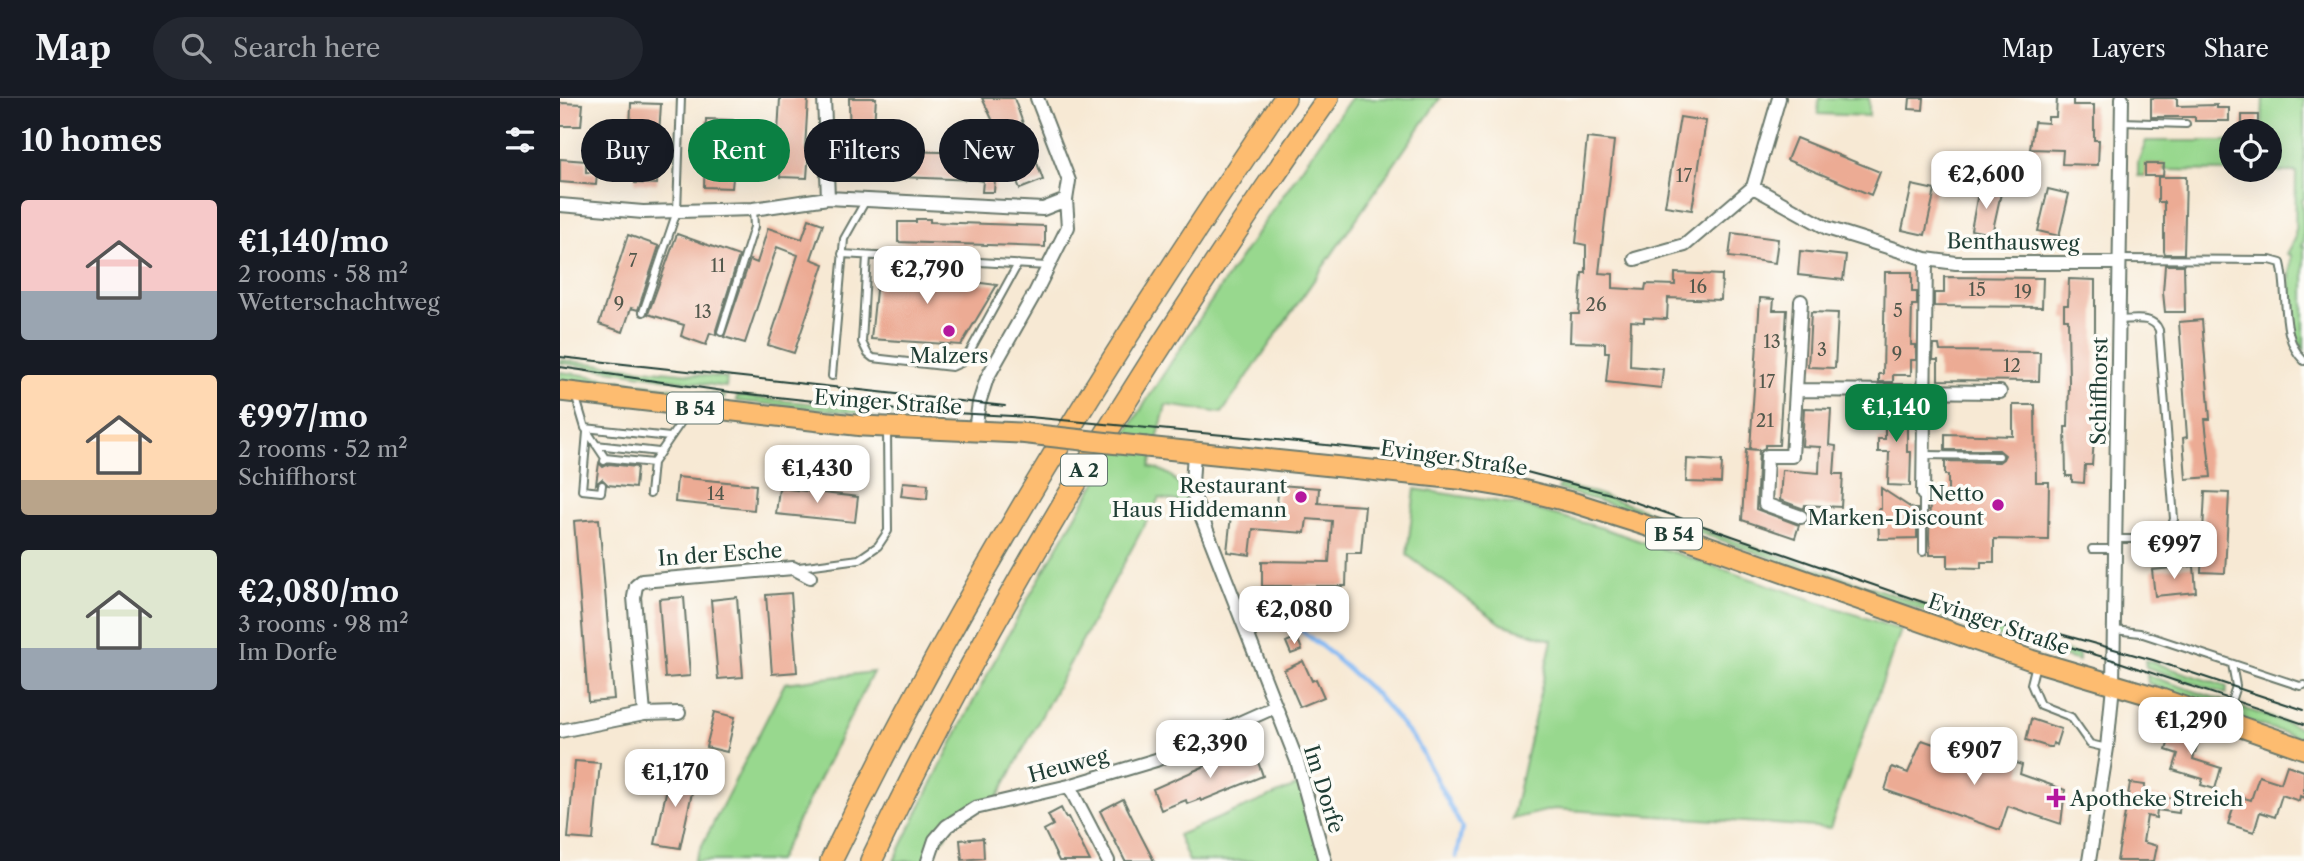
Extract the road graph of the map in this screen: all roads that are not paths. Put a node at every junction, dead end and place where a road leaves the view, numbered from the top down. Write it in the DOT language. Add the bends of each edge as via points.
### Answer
graph roads {
  1 [pos="681,98"];
  2 [pos="824,98"];
  3 [pos="1037,98"];
  4 [pos="1285,98"];
  5 [pos="1328,98"];
  6 [pos="1779,98"];
  7 [pos="2122,98"];
  8 [pos="2121,122"];
  9 [pos="2186,124"];
  10 [pos="1753,187"];
  11 [pos="828,198"];
  12 [pos="867,199"];
  13 [pos="1066,200"];
  14 [pos="560,205"];
  15 [pos="753,209"];
  16 [pos="677,211"];
  17 [pos="842,254"];
  18 [pos="867,256"];
  19 [pos="1635,259"];
  20 [pos="1926,259"];
  21 [pos="2119,261"];
  22 [pos="1018,264"];
  23 [pos="1049,266"];
  24 [pos="1801,301"];
  25 [pos="643,312"];
  26 [pos="2119,320"];
  27 [pos="720,332"];
  28 [pos="2304,361"];
  29 [pos="831,376"];
  30 [pos="1796,390"];
  31 [pos="567,391"];
  32 [pos="1923,391"];
  33 [pos="2000,392"];
  34 [pos="691,407"];
  35 [pos="887,428"];
  36 [pos="586,430"];
  37 [pos="975,430"];
  38 [pos="670,438"];
  39 [pos="596,445"];
  40 [pos="659,452"];
  41 [pos="1194,452"];
  42 [pos="1923,455"];
  43 [pos="1999,456"];
  44 [pos="653,463"];
  45 [pos="602,485"];
  46 [pos="650,494"];
  47 [pos="1923,494"];
  48 [pos="1801,517"];
  49 [pos="2116,544"];
  50 [pos="2092,549"];
  51 [pos="1923,552"];
  52 [pos="793,568"];
  53 [pos="810,577"];
  54 [pos="2115,630"];
  55 [pos="2037,662"];
  56 [pos="2232,664"];
  57 [pos="2113,685"];
  58 [pos="2304,685"];
  59 [pos="1275,708"];
  60 [pos="679,713"];
  61 [pos="644,714"];
  62 [pos="2224,722"];
  63 [pos="560,731"];
  64 [pos="2107,748"];
  65 [pos="2304,749"];
  66 [pos="1069,786"];
  67 [pos="831,861"];
  68 [pos="871,861"];
  69 [pos="928,861"];
  70 [pos="1108,861"];
  71 [pos="1325,861"];
  72 [pos="2089,861"];
  1 -- 16 [label="lane"];
  2 -- 11 [label="street"];
  3 -- 13 [label="street" via="1069,181"];
  4 -- 67 [label="highway, A 2" via="1031,491 941,648"];
  5 -- 68 [label="highway, A 2" via="1089,461 943,718"];
  6 -- 10 [label="street"];
  7 -- 8 [label="street, Schiffhorst"];
  8 -- 9 [label="lane"];
  8 -- 21 [label="street, Schiffhorst"];
  10 -- 19 [label="street" via="1685,245"];
  10 -- 20 [label="street, Benthausweg" via="1827,228"];
  11 -- 12 [label="street"];
  11 -- 15 [label="street"];
  12 -- 13 [label="street" via="1043,209"];
  12 -- 17 [label="lane" via="844,239"];
  13 -- 23 [label="street" via="1068,227"];
  14 -- 16 [label="street"];
  15 -- 16 [label="street"];
  15 -- 27 [label="lane" via="754,227"];
  16 -- 25 [label="lane"];
  17 -- 18 [label="lane"];
  17 -- 29 [label="lane"];
  18 -- 22 [label="lane"];
  18 -- 22 [label="lane" via="862,342 868,354 952,367 970,351"];
  20 -- 21 [label="street, Benthausweg" via="1956,263"];
  20 -- 32 [label="street"];
  21 -- 26 [label="street, Schiffhorst"];
  21 -- 28 [label="lane" via="2281,263 2291,337"];
  22 -- 23 [label="lane"];
  23 -- 37 [label="street" via="986,378"];
  24 -- 30 [label="street"];
  26 -- 49 [label="street, Schiffhorst"];
  26 -- 49 [label="lane" via="2150,320 2159,330 2174,519 2169,531 2159,537"];
  30 -- 32 [label="street"];
  30 -- 48 [label="street" via="1792,456 1767,456 1765,504"];
  31 -- 34 [label="main road, Evinger Straße / B 54"];
  31 -- 36 [label="lane"];
  32 -- 33 [label="street"];
  32 -- 42 [label="street"];
  34 -- 35 [label="main road, Evinger Straße / B 54"];
  34 -- 38 [label="lane"];
  35 -- 37 [label="main road, Evinger Straße / B 54"];
  35 -- 52 [label="lane" via="888,531 878,546 859,559"];
  36 -- 38 [label="lane"];
  36 -- 39 [label="lane"];
  36 -- 45 [label="lane" via="582,490 601,492"];
  37 -- 41 [label="main road, Evinger Straße / B 54, bridge"];
  38 -- 40 [label="lane"];
  39 -- 40 [label="lane"];
  39 -- 44 [label="lane" via="604,460"];
  40 -- 44 [label="lane"];
  41 -- 55 [label="main road, Evinger Straße / B 54" via="1458,479 1575,503"];
  41 -- 59 [label="street, Im Dorfe" via="1195,500"];
  42 -- 43 [label="lane"];
  42 -- 47 [label="street"];
  44 -- 46 [label="lane"];
  47 -- 51 [label="lane"];
  49 -- 50 [label="lane"];
  49 -- 54 [label="street, Schiffhorst"];
  52 -- 53 [label="street, In der Esche"];
  52 -- 61 [label="street, In der Esche" via="650,579 636,586"];
  54 -- 56 [label="lane"];
  54 -- 57 [label="street, Schiffhorst"];
  55 -- 57 [label="main road, Evinger Straße / B 54"];
  55 -- 64 [label="lane" via="2031,684 2040,705 2071,717 2090,744"];
  56 -- 58 [label="lane"];
  56 -- 62 [label="lane" via="2236,686"];
  57 -- 62 [label="main road, Evinger Straße / B 54"];
  57 -- 64 [label="street, Schiffhorst"];
  59 -- 66 [label="street, Heuweg" via="1156,760"];
  59 -- 71 [label="street, Im Dorfe" via="1297,761"];
  60 -- 61 [label="street"];
  61 -- 63 [label="street"];
  62 -- 65 [label="main road, Evinger Straße / B 54"];
  64 -- 72 [label="street, Schiffhorst"];
  66 -- 69 [label="street, Heuweg" via="962,814 935,840"];
  66 -- 70 [label="street"];
}
